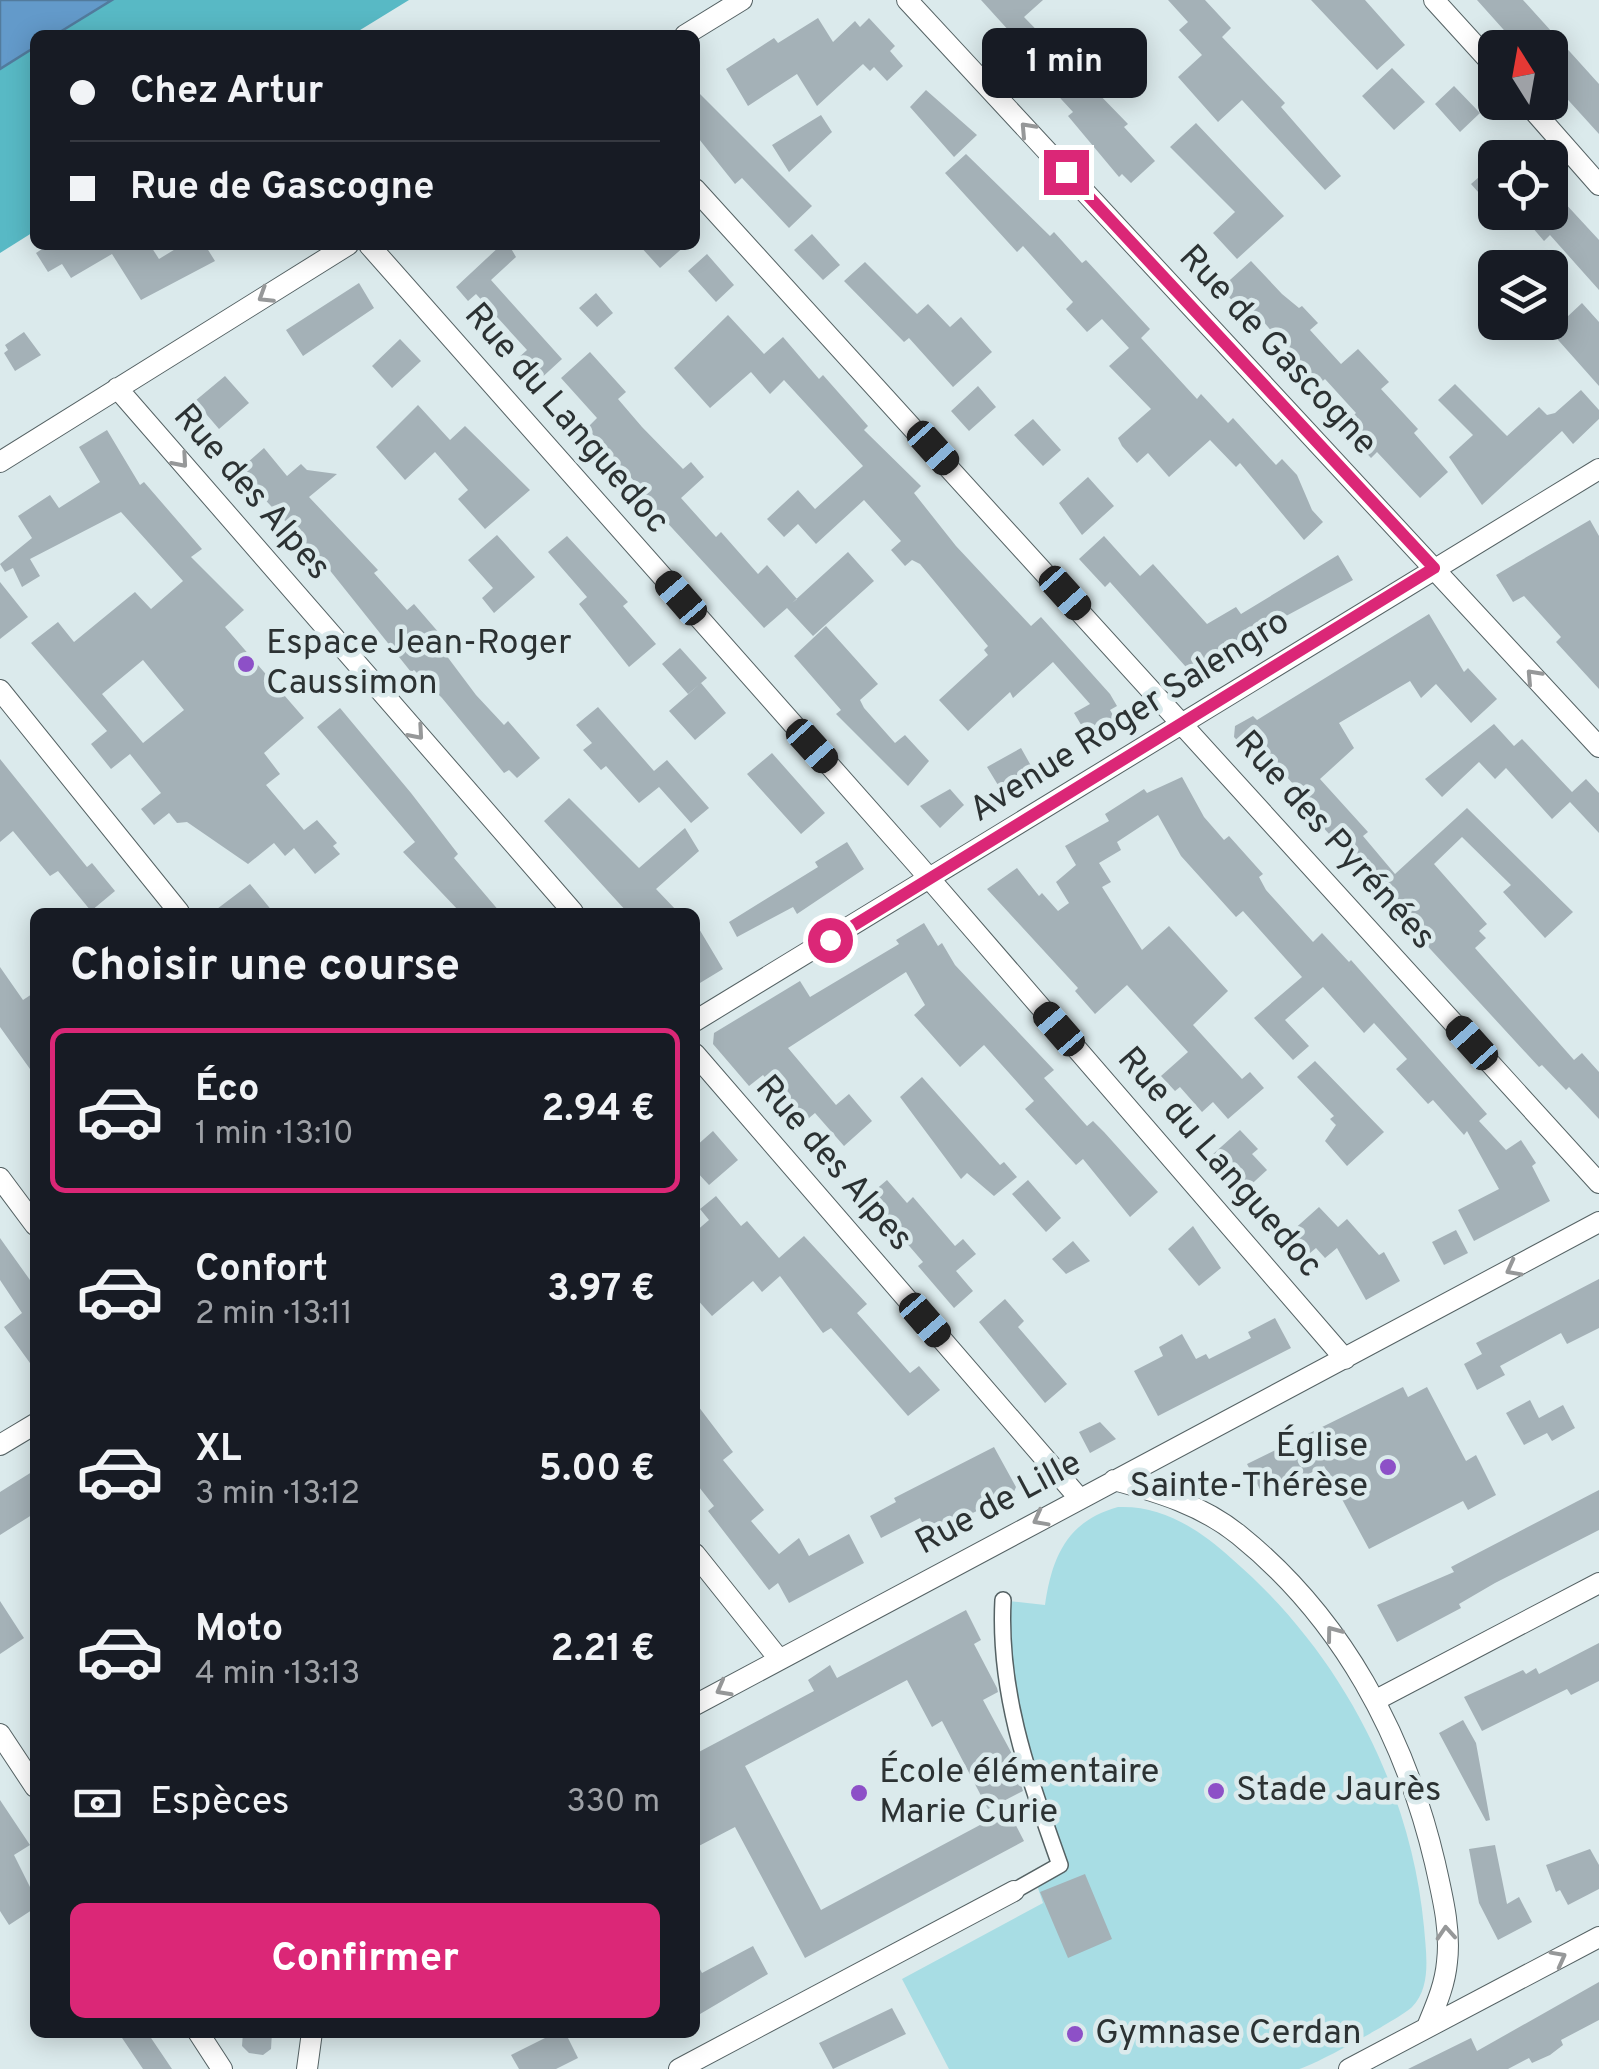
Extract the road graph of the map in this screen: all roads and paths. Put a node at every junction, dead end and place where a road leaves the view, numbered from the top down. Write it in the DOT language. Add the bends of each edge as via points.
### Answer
graph roads {
  1 [pos="742,0"];
  2 [pos="908,0"];
  3 [pos="1434,0"];
  4 [pos="694,30"];
  5 [pos="1478,48"];
  6 [pos="1542,120"];
  7 [pos="1599,186"];
  8 [pos="700,194"];
  9 [pos="340,250"];
  10 [pos="373,250"];
  11 [pos="117,388"];
  12 [pos="0,462"];
  13 [pos="1599,469"];
  14 [pos="1434,568"];
  15 [pos="0,690"];
  16 [pos="1183,722"];
  17 [pos="1599,748"];
  18 [pos="929,879"];
  19 [pos="176,908"];
  20 [pos="569,908"];
  21 [pos="700,1018"];
  22 [pos="700,1060"];
  23 [pos="0,1178"];
  24 [pos="1599,1183"];
  25 [pos="30,1219"];
  26 [pos="1599,1222"];
  27 [pos="1345,1359"];
  28 [pos="30,1427"];
  29 [pos="0,1445"];
  30 [pos="1114,1480"];
  31 [pos="1079,1498"];
  32 [pos="700,1560"];
  33 [pos="1599,1583"];
  34 [pos="1003,1600"];
  35 [pos="779,1658"];
  36 [pos="1376,1700"];
  37 [pos="700,1702"];
  38 [pos="0,1734"];
  39 [pos="30,1779"];
  40 [pos="1014,1891"];
  41 [pos="1599,1937"];
  42 [pos="1427,2027"];
  43 [pos="202,2038"];
  44 [pos="311,2038"];
  45 [pos="1385,2061"];
  46 [pos="222,2069"];
  47 [pos="307,2069"];
  48 [pos="679,2069"];
  49 [pos="1349,2069"];
  1 -- 4 [label="street"];
  14 -- 2 [label="street, Rue de Gascogne, one-way"];
  3 -- 5 [label="street"];
  6 -- 7 [label="street"];
  8 -- 16 [label="street, Rue des Pyrénées"];
  9 -- 11 [label="street, one-way"];
  10 -- 18 [label="street, Rue du Languedoc"];
  11 -- 12 [label="street"];
  11 -- 20 [label="street, Rue des Alpes, one-way"];
  13 -- 14 [label="street, Avenue Roger Salengro"];
  14 -- 16 [label="street, Avenue Roger Salengro"];
  17 -- 14 [label="street, Rue de Gascogne, one-way"];
  15 -- 19 [label="street"];
  16 -- 18 [label="street, Avenue Roger Salengro"];
  16 -- 24 [label="street, Rue des Pyrénées"];
  18 -- 21 [label="street, Avenue Roger Salengro"];
  18 -- 27 [label="street, Rue du Languedoc"];
  22 -- 31 [label="street, Rue des Alpes"];
  23 -- 25 [label="street"];
  26 -- 27 [label="street, Rue de Lille, one-way"];
  27 -- 30 [label="street, Rue de Lille"];
  28 -- 29 [label="street"];
  30 -- 31 [label="street, Rue de Lille"];
  36 -- 30 [label="street, one-way" via="1329,1626 1238,1534 1188,1503"];
  31 -- 35 [label="street, Rue de Lille, one-way"];
  32 -- 35 [label="street"];
  33 -- 36 [label="street"];
  34 -- 40 [label="street" via="1015,1732 1060,1865"];
  35 -- 37 [label="street, Rue de Lille, one-way"];
  42 -- 36 [label="street, one-way" via="1448,1958 1444,1906 1410,1778"];
  38 -- 39 [label="street"];
  40 -- 48 [label="street"];
  42 -- 41 [label="street, one-way"];
  42 -- 45 [label="street"];
  43 -- 46 [label="street"];
  44 -- 47 [label="street"];
  45 -- 49 [label="street"];
}
